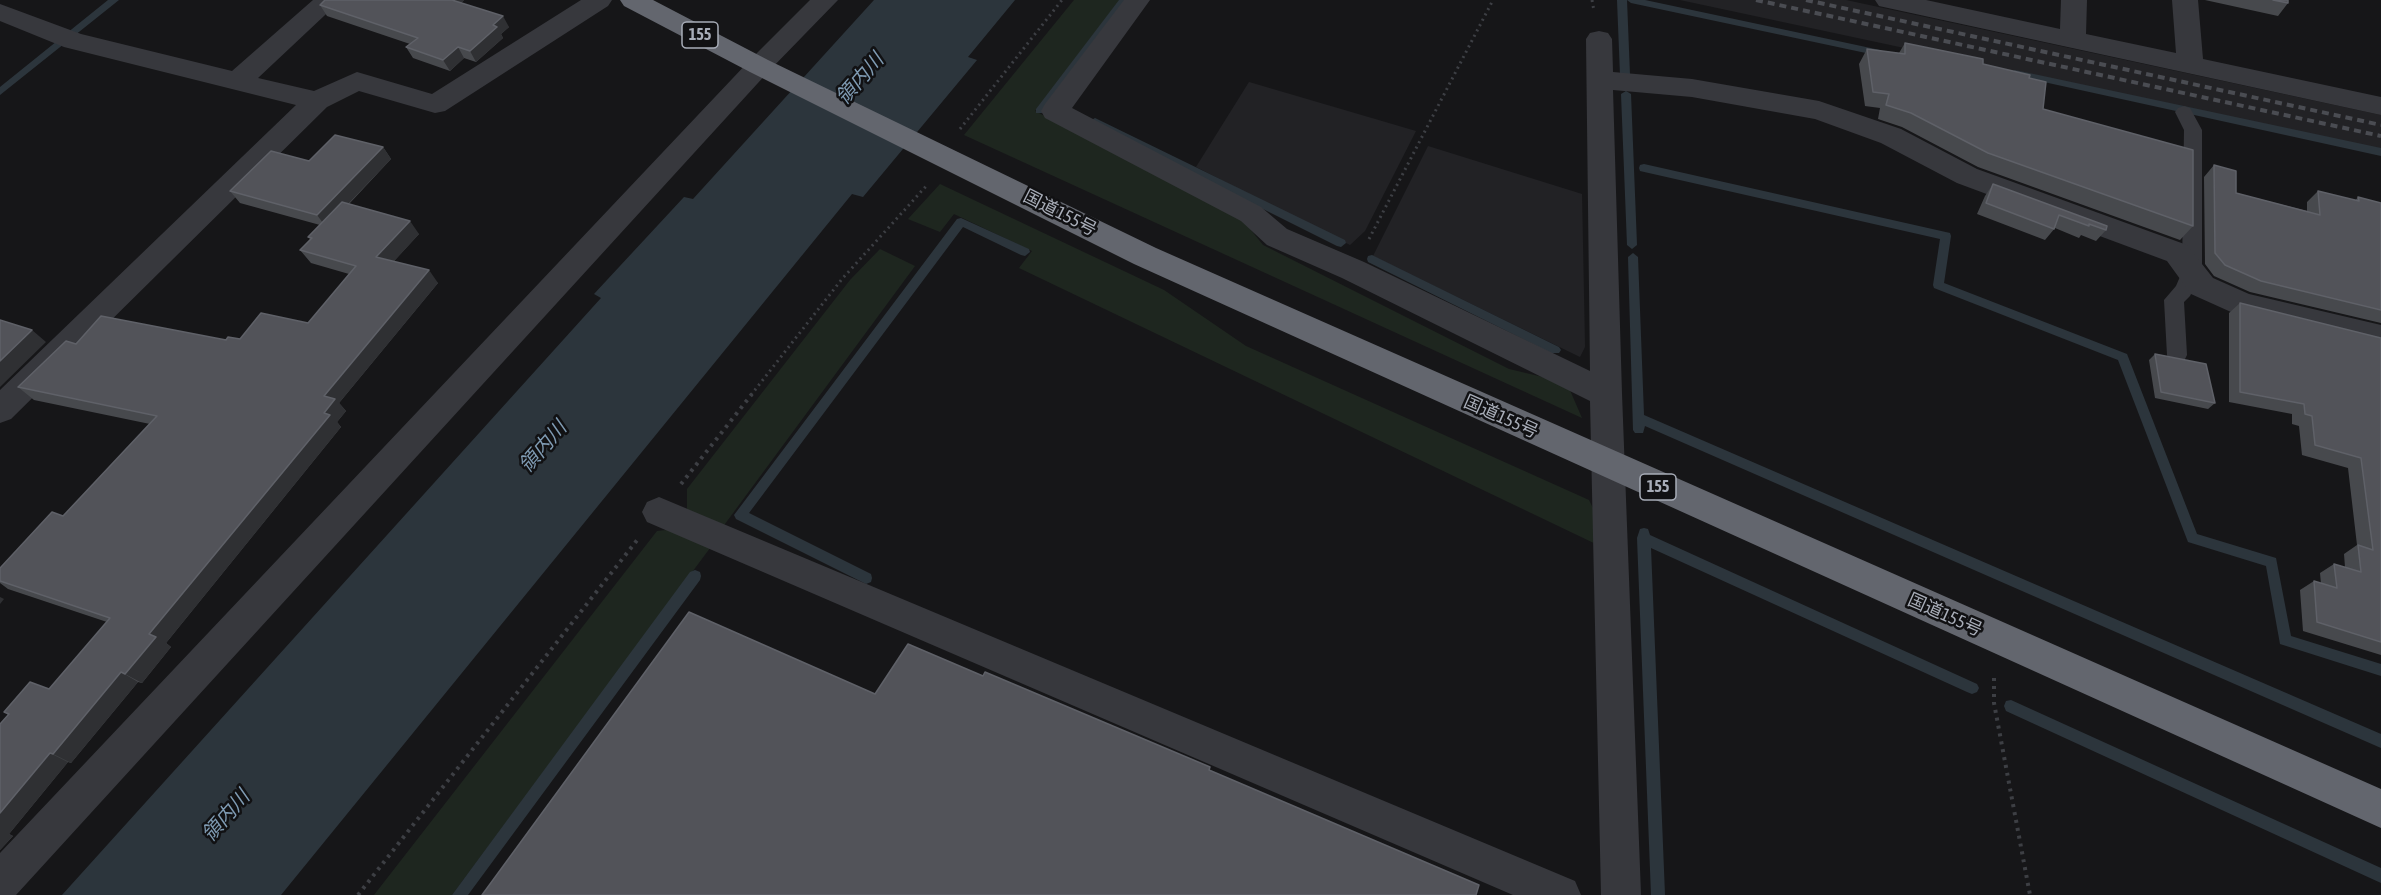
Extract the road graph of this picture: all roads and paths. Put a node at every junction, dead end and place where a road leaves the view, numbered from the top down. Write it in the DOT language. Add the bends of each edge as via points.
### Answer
graph roads {
  1 [pos="328,0"];
  2 [pos="599,0"];
  3 [pos="633,0"];
  4 [pos="825,0"];
  5 [pos="1062,0"];
  6 [pos="1137,0"];
  7 [pos="1493,0"];
  8 [pos="1888,0"];
  9 [pos="2074,0"];
  10 [pos="2185,0"];
  11 [pos="5,21"];
  12 [pos="1599,39"];
  13 [pos="2073,40"];
  14 [pos="2190,65"];
  15 [pos="762,68"];
  16 [pos="1599,80"];
  17 [pos="238,81"];
  18 [pos="317,100"];
  19 [pos="2381,106"];
  20 [pos="2184,112"];
  21 [pos="940,153"];
  22 [pos="1353,270"];
  23 [pos="2192,272"];
  24 [pos="2381,337"];
  25 [pos="2177,355"];
  26 [pos="1606,394"];
  27 [pos="0,410"];
  28 [pos="1608,465"];
  29 [pos="659,512"];
  30 [pos="1996,638"];
  31 [pos="2381,809"];
  32 [pos="0,882"];
  33 [pos="1561,895"];
  34 [pos="1621,895"];
  35 [pos="2030,895"];
  1 -- 17 [label="street"];
  2 -- 18 [label="street" via="435,104 357,81"];
  3 -- 15 [label="highway, 国道155号 / 155"];
  4 -- 15 [label="street"];
  5 -- 21 [label="path"];
  6 -- 22 [label="street" via="1055,111 1251,214 1277,237"];
  7 -- 22 [label="path"];
  8 -- 13 [label="street"];
  9 -- 13 [label="street"];
  10 -- 14 [label="street"];
  11 -- 17 [label="street"];
  12 -- 16 [label="street"];
  13 -- 14 [label="street"];
  14 -- 19 [label="street"];
  15 -- 21 [label="highway, 国道155号 / 155"];
  15 -- 32 [label="street"];
  16 -- 23 [label="street" via="1692,88 1819,110 1892,136 1967,176 2177,253"];
  16 -- 26 [label="street"];
  17 -- 18 [label="street"];
  18 -- 27 [label="street"];
  20 -- 23 [label="lane" via="2193,130"];
  21 -- 28 [label="highway, 国道155号 / 155" via="1145,256"];
  22 -- 26 [label="street"];
  23 -- 24 [label="street" via="2202,286 2242,304"];
  23 -- 25 [label="lane" via="2174,300"];
  26 -- 28 [label="street"];
  28 -- 30 [label="highway, 国道155号 / 155"];
  28 -- 34 [label="street"];
  29 -- 33 [label="street"];
  30 -- 31 [label="highway, 国道155号 / 155"];
  30 -- 35 [label="path" via="1994,703"];
}
